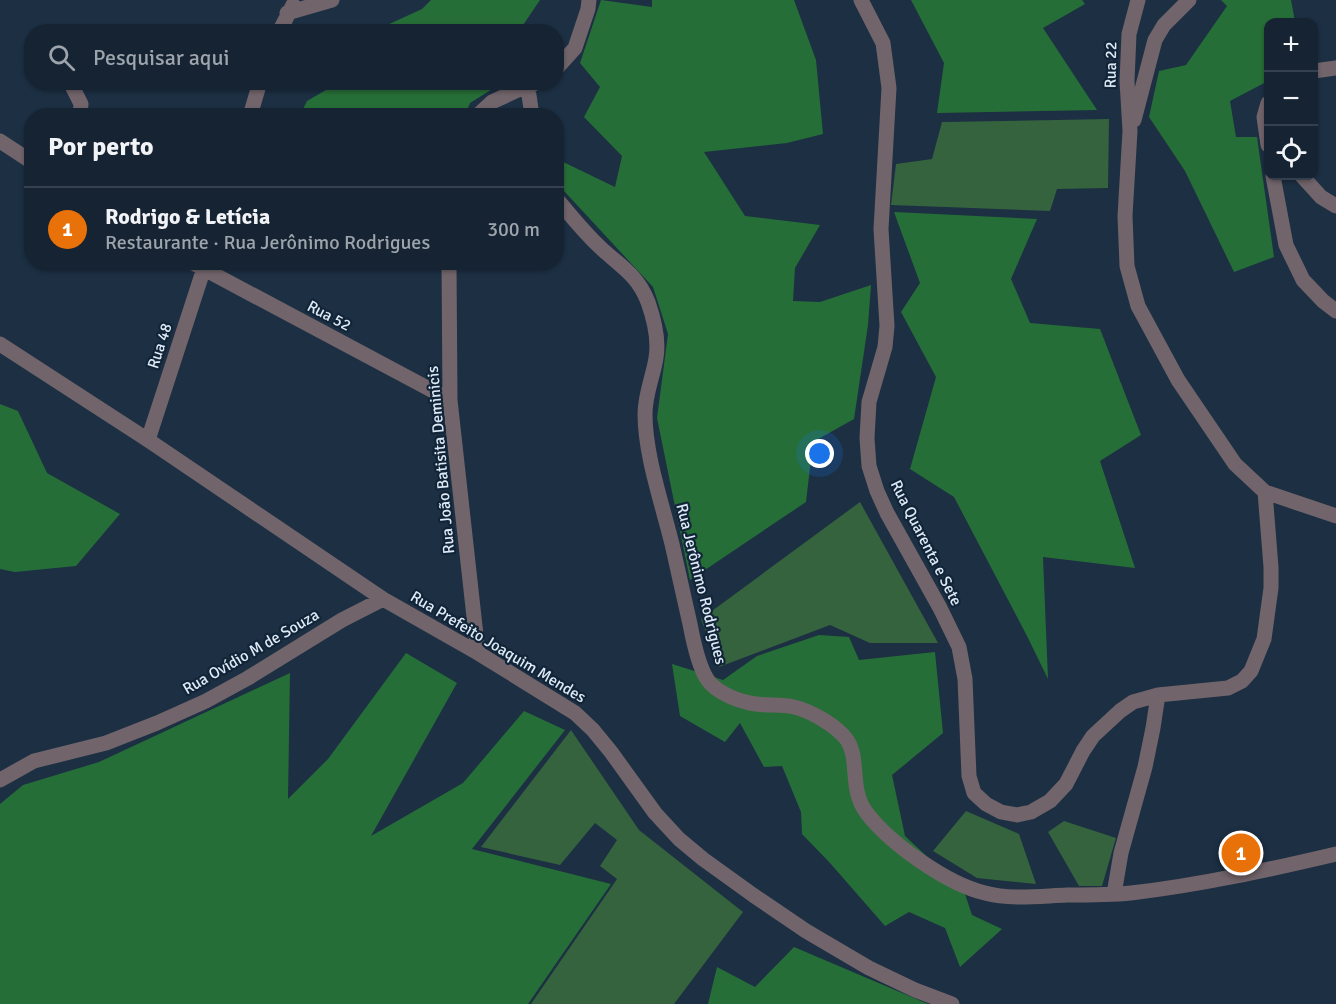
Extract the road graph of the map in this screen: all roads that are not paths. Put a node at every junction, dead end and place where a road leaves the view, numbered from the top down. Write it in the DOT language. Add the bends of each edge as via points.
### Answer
graph roads {
  1 [pos="332,0"];
  2 [pos="589,0"];
  3 [pos="861,0"];
  4 [pos="1138,0"];
  5 [pos="1189,0"];
  6 [pos="292,6"];
  7 [pos="283,24"];
  8 [pos="564,60"];
  9 [pos="1336,68"];
  10 [pos="1318,70"];
  11 [pos="74,90"];
  12 [pos="258,90"];
  13 [pos="518,90"];
  14 [pos="530,90"];
  15 [pos="81,108"];
  16 [pos="252,108"];
  17 [pos="486,108"];
  18 [pos="531,108"];
  19 [pos="1131,131"];
  20 [pos="0,141"];
  21 [pos="24,157"];
  22 [pos="1274,180"];
  23 [pos="1306,180"];
  24 [pos="1336,206"];
  25 [pos="564,207"];
  26 [pos="199,270"];
  27 [pos="209,270"];
  28 [pos="449,270"];
  29 [pos="1336,311"];
  30 [pos="0,344"];
  31 [pos="450,400"];
  32 [pos="148,440"];
  33 [pos="1265,492"];
  34 [pos="1336,516"];
  35 [pos="383,599"];
  36 [pos="478,653"];
  37 [pos="1158,695"];
  38 [pos="0,780"];
  39 [pos="1336,854"];
  40 [pos="1114,894"];
  41 [pos="952,1004"];
  1 -- 6 [label="street"];
  2 -- 8 [label="street" via="574,48"];
  3 -- 37 [label="street, Rua Quarenta e Sete" via="882,43 889,88 881,229 887,326 869,402 869,466 887,513 958,647 965,679 969,776 974,793 1001,812 1031,812 1050,801 1066,784 1093,736 1120,711 1133,702"];
  4 -- 19 [label="street, Rua 22" via="1129,34"];
  5 -- 19 [label="street" via="1155,39"];
  6 -- 7 [label="street"];
  9 -- 10 [label="street"];
  11 -- 15 [label="street"];
  12 -- 16 [label="street"];
  13 -- 17 [label="street"];
  14 -- 18 [label="street"];
  19 -- 33 [label="street" via="1126,246 1138,306 1178,380 1235,464"];
  20 -- 21 [label="street"];
  22 -- 29 [label="street" via="1286,245 1303,280"];
  23 -- 24 [label="street"];
  25 -- 40 [label="street, Rua Jerônimo Rodrigues" via="637,281 654,322 657,356 645,414 650,457 696,653 707,679 720,691 755,704 803,709 842,734 854,754 855,787 864,810 887,835 934,870 986,893 1017,897"];
  26 -- 32 [label="street, Rua 48"];
  27 -- 31 [label="street, Rua 52"];
  28 -- 31 [label="street, Rua João Batisita Deminicis"];
  30 -- 32 [label="street, Rua Prefeito Joaquim Mendes"];
  31 -- 36 [label="street, Rua João Batisita Deminicis"];
  32 -- 35 [label="street, Rua Prefeito Joaquim Mendes"];
  33 -- 34 [label="street"];
  33 -- 37 [label="street, Rua Quarenta e Sete" via="1271,588 1264,639 1251,671 1228,688"];
  35 -- 36 [label="street, Rua Prefeito Joaquim Mendes"];
  35 -- 38 [label="street, Rua Ovídio M de Souza" via="206,701 106,743 34,761"];
  36 -- 41 [label="street, Rua Prefeito Joaquim Mendes" via="575,713 611,752 655,813 703,859 806,931 869,968"];
  37 -- 40 [label="street"];
  39 -- 40 [label="street, Rua Jerônimo Rodrigues" via="1200,883"];
}
